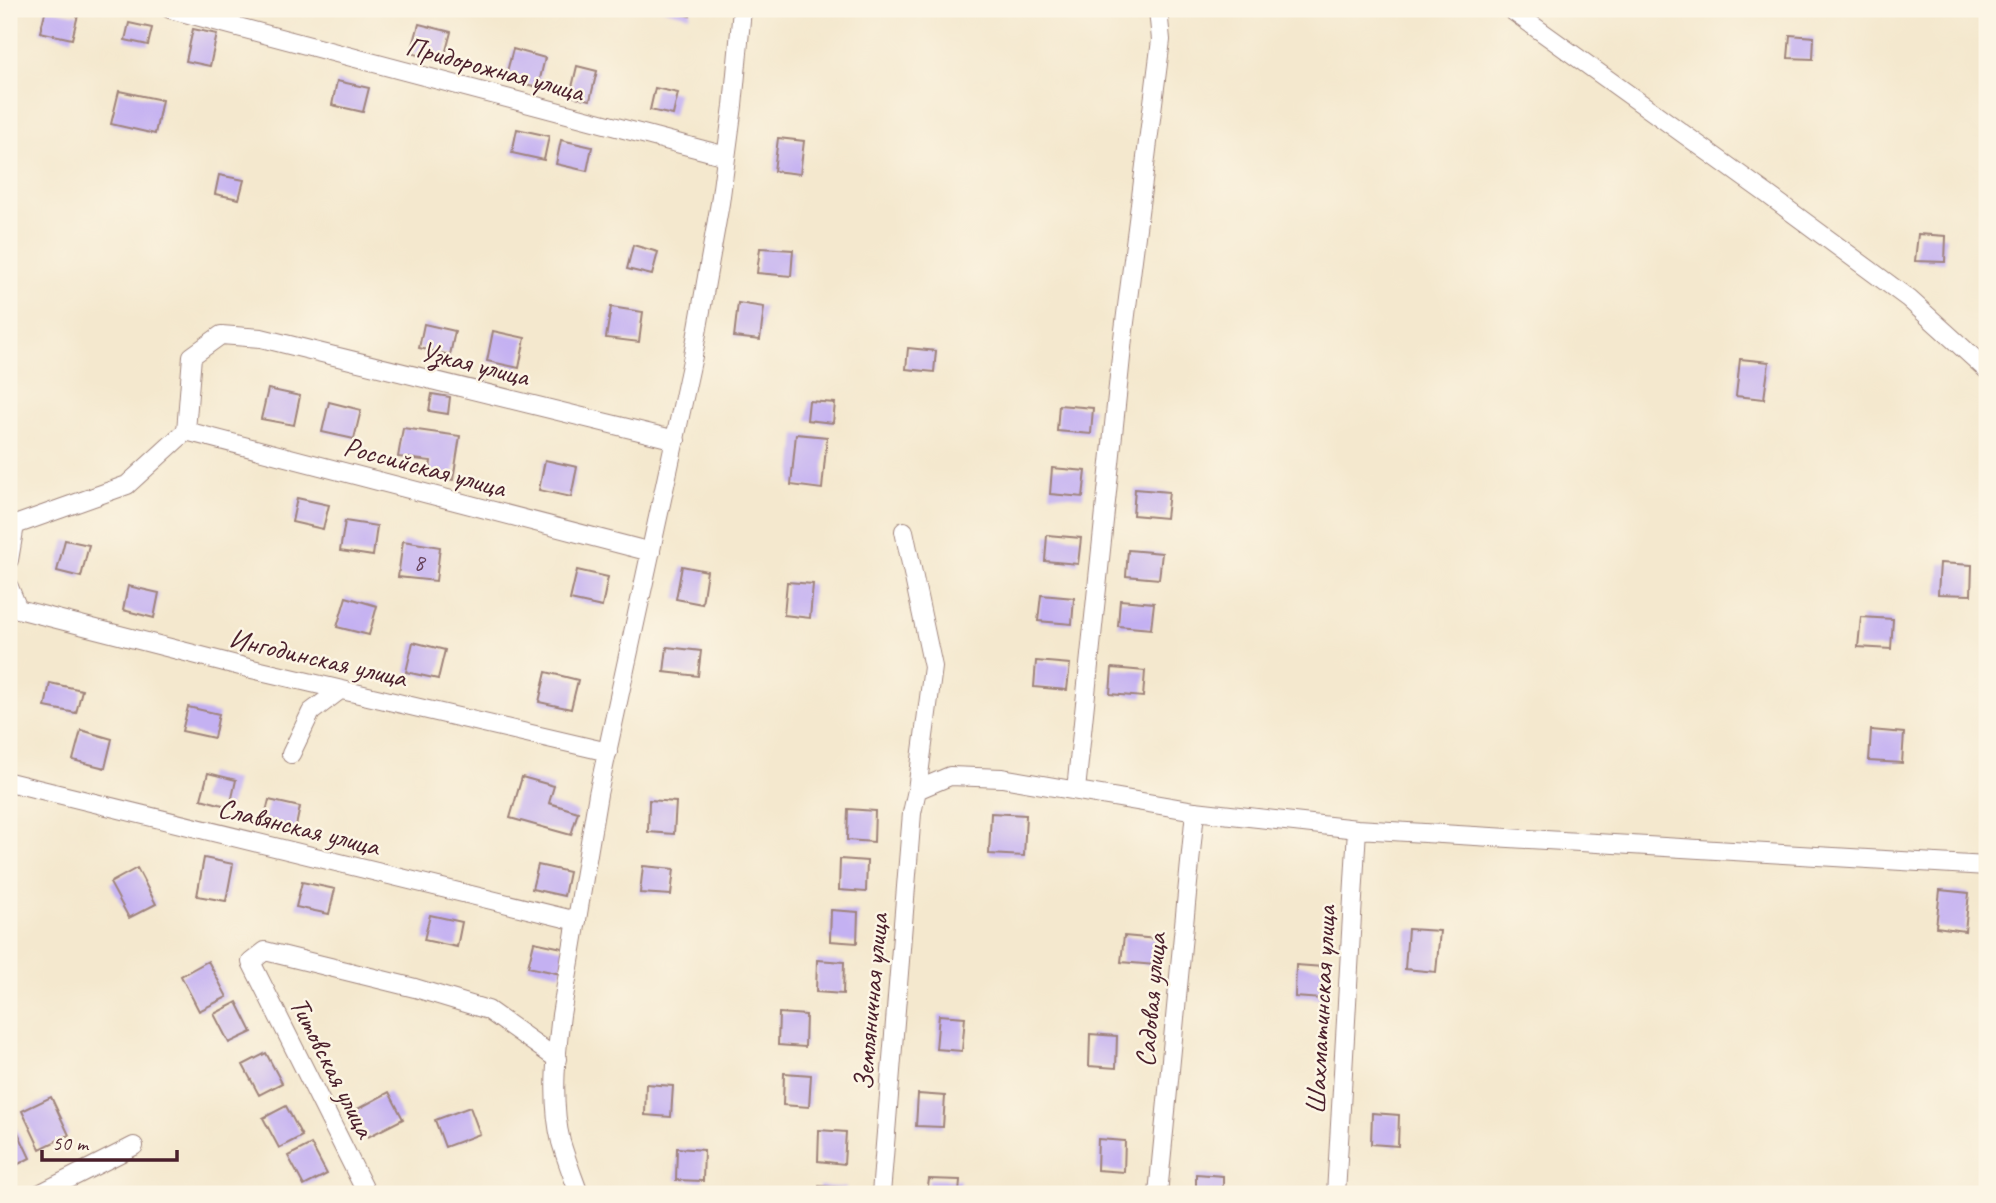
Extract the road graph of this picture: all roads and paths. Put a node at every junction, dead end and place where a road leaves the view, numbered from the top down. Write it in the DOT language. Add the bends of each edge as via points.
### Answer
graph roads {
  1 [pos="170,9"];
  2 [pos="742,9"];
  3 [pos="1157,9"];
  4 [pos="1510,9"];
  5 [pos="726,156"];
  6 [pos="1987,370"];
  7 [pos="186,431"];
  8 [pos="676,440"];
  9 [pos="904,531"];
  10 [pos="651,552"];
  11 [pos="9,560"];
  12 [pos="9,587"];
  13 [pos="340,690"];
  14 [pos="608,752"];
  15 [pos="291,754"];
  16 [pos="9,782"];
  17 [pos="917,790"];
  18 [pos="1076,790"];
  19 [pos="1195,811"];
  20 [pos="1357,829"];
  21 [pos="1987,866"];
  22 [pos="577,920"];
  23 [pos="557,1059"];
  24 [pos="134,1146"];
  25 [pos="39,1194"];
  26 [pos="367,1194"];
  27 [pos="579,1194"];
  28 [pos="881,1194"];
  29 [pos="1158,1194"];
  30 [pos="1336,1194"];
  1 -- 5 [label="street, Придорожная улица"];
  2 -- 5 [label="street"];
  3 -- 18 [label="street" via="1161,40 1123,338"];
  4 -- 6 [label="street" via="1898,291"];
  5 -- 8 [label="street"];
  7 -- 8 [label="street, Узкая улица" via="192,356 221,335 261,338"];
  7 -- 10 [label="street, Российская улица"];
  7 -- 11 [label="street" via="127,485 15,525"];
  8 -- 10 [label="street"];
  9 -- 17 [label="street, Земляничная улица" via="933,667"];
  10 -- 14 [label="street"];
  12 -- 13 [label="street, Ингодинская улица" via="18,609"];
  13 -- 14 [label="street, Ингодинская улица"];
  13 -- 15 [label="street" via="311,712"];
  14 -- 22 [label="street"];
  16 -- 22 [label="street, Славянская улица"];
  17 -- 18 [label="street" via="950,776 1002,778"];
  17 -- 28 [label="street, Земляничная улица"];
  18 -- 19 [label="street"];
  19 -- 20 [label="street"];
  19 -- 29 [label="street, Садовая улица"];
  20 -- 21 [label="street"];
  20 -- 30 [label="street, Шахматинская улица"];
  22 -- 23 [label="street"];
  23 -- 26 [label="street, Титовская улица" via="488,1010 265,951 251,962"];
  23 -- 27 [label="street" via="555,1096 561,1140"];
  24 -- 25 [label="street"];
}
